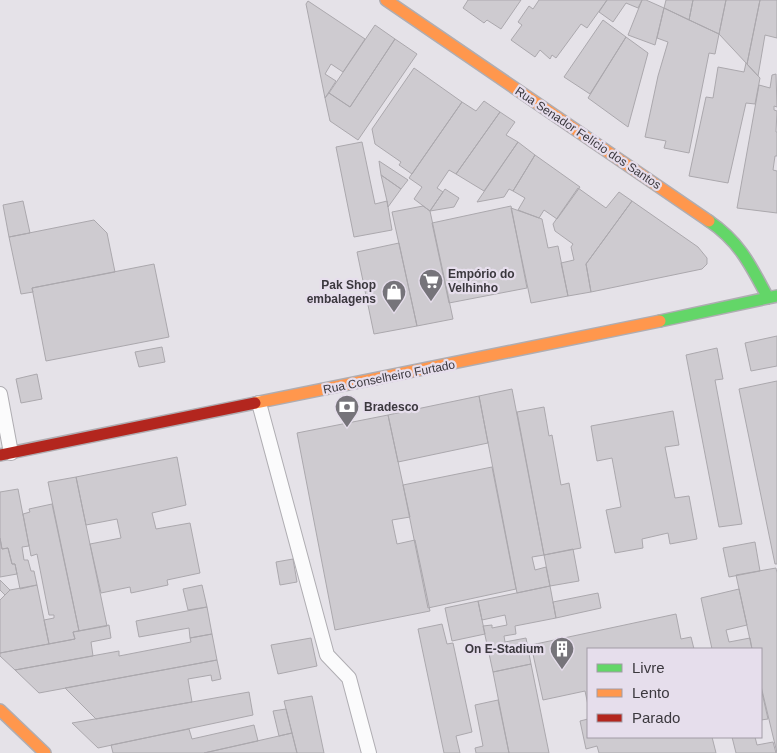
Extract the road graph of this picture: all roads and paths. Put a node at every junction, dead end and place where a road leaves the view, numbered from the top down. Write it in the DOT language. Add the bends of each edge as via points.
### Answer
graph roads {
  1 [pos="386,0"];
  2 [pos="773,297"];
  3 [pos="0,394"];
  4 [pos="259,403"];
  5 [pos="5,454"];
  6 [pos="0,710"];
  7 [pos="46,753"];
  8 [pos="370,753"];
  1 -- 2 [label="street, Rua Senador Felício dos Santos" via="715,225 734,241"];
  2 -- 4 [label="street, Rua Conselheiro Furtado"];
  3 -- 5 [label="lane"];
  4 -- 5 [label="street, Rua Conselheiro Furtado"];
  4 -- 8 [label="lane" via="327,655 349,678"];
  6 -- 7 [label="street"];
}
